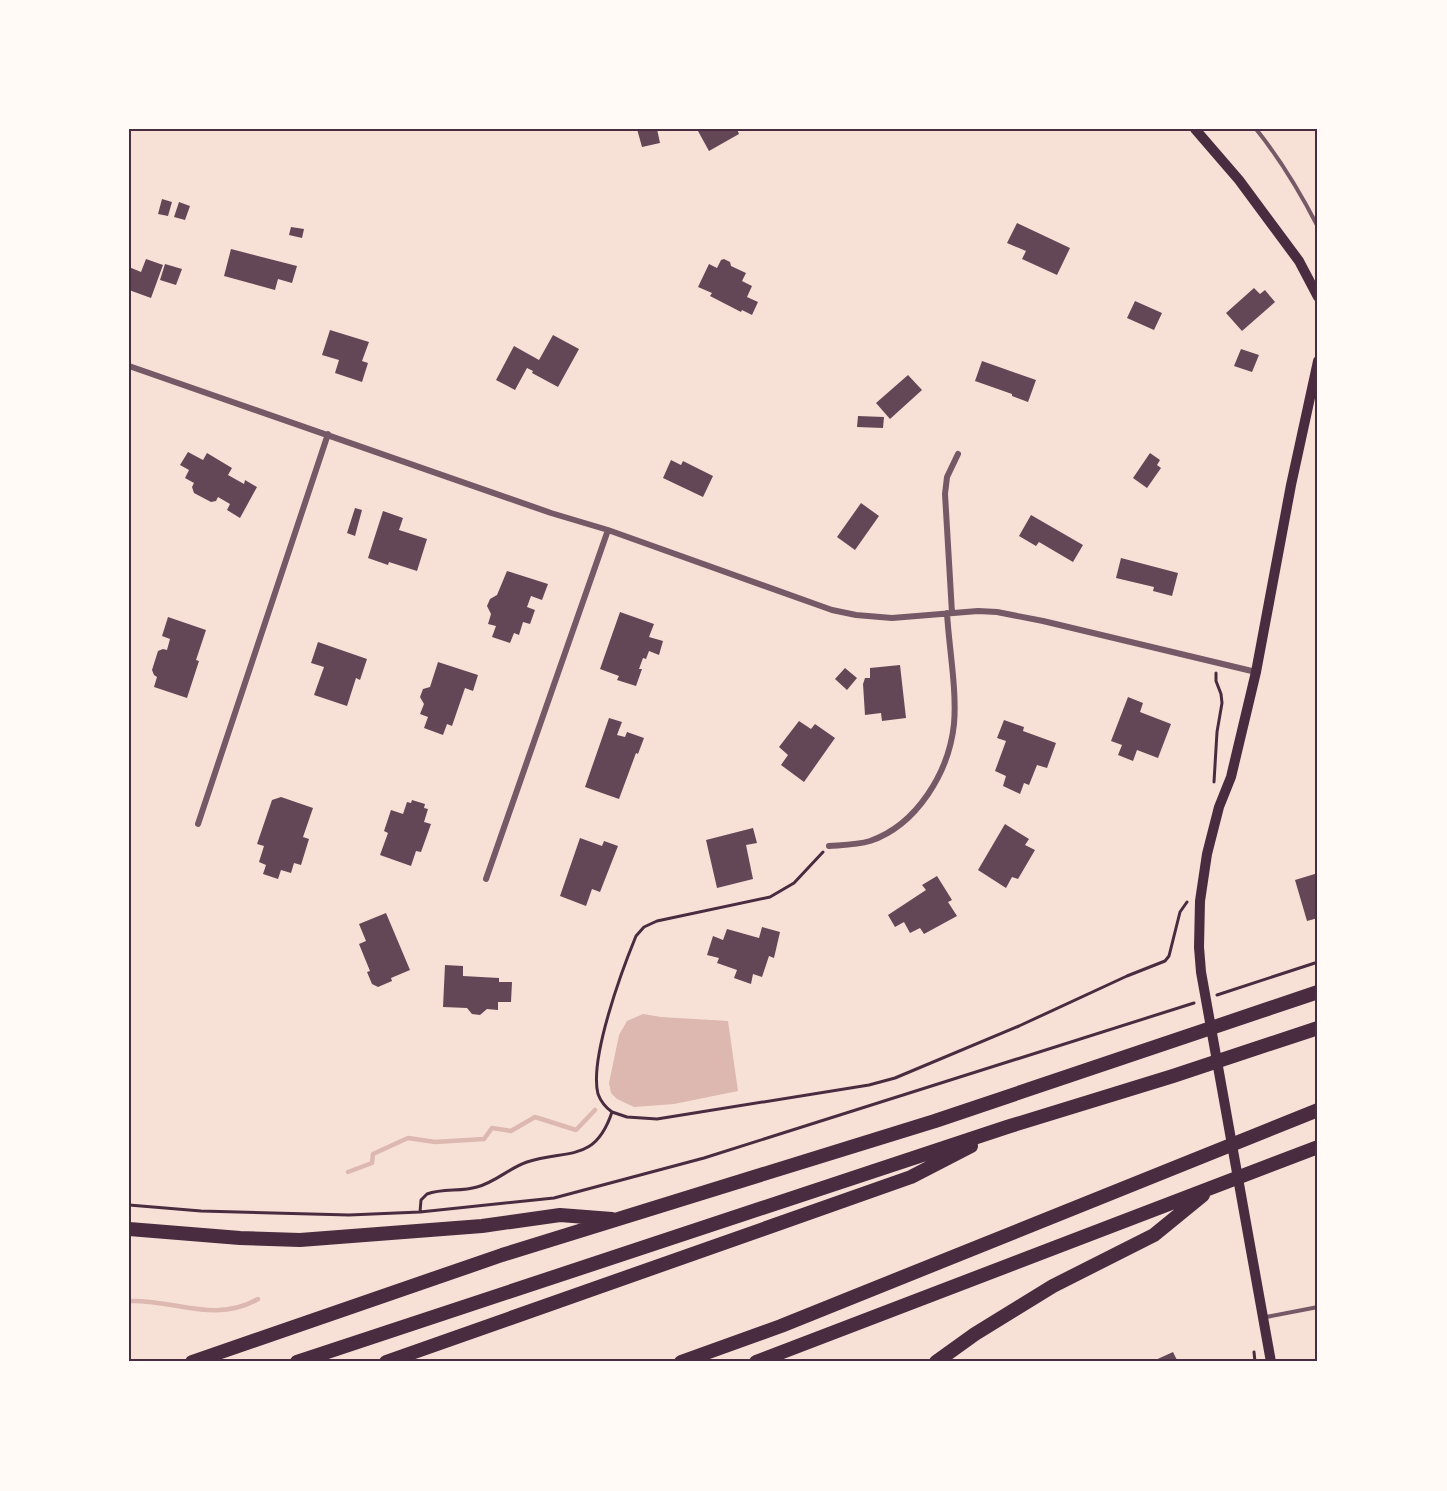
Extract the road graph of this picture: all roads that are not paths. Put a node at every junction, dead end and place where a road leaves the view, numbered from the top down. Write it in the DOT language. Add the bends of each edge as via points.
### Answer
graph roads {
  1 [pos="1195,129"];
  2 [pos="1256,129"];
  3 [pos="1318,227"];
  4 [pos="1318,297"];
  5 [pos="1318,361"];
  6 [pos="129,366"];
  7 [pos="328,435"];
  8 [pos="957,454"];
  9 [pos="608,530"];
  10 [pos="949,613"];
  11 [pos="1256,672"];
  12 [pos="198,824"];
  13 [pos="829,846"];
  14 [pos="486,879"];
  15 [pos="1318,992"];
  16 [pos="1318,1028"];
  17 [pos="1318,1110"];
  18 [pos="1007,1127"];
  19 [pos="1318,1147"];
  20 [pos="1212,1187"];
  21 [pos="620,1220"];
  22 [pos="129,1229"];
  23 [pos="1318,1306"];
  24 [pos="1263,1317"];
  25 [pos="192,1362"];
  26 [pos="297,1362"];
  27 [pos="386,1362"];
  28 [pos="681,1362"];
  29 [pos="756,1362"];
  30 [pos="936,1362"];
  31 [pos="1271,1362"];
  1 -- 4 [label="main road" via="1299,261"];
  2 -- 3 [label="lane" via="1297,186"];
  5 -- 11 [label="main road"];
  6 -- 7 [label="street"];
  7 -- 9 [label="street"];
  7 -- 12 [label="street"];
  8 -- 10 [label="street" via="946,477 945,494"];
  9 -- 10 [label="street" via="832,610 892,618"];
  9 -- 14 [label="street"];
  10 -- 11 [label="street" via="998,612"];
  10 -- 13 [label="street" via="954,723 951,743 934,784 917,808 883,835 867,842"];
  11 -- 24 [label="main road" via="1231,777 1207,854 1199,947"];
  15 -- 21 [label="highway" via="935,1121"];
  16 -- 18 [label="highway"];
  17 -- 28 [label="highway" via="781,1326"];
  18 -- 26 [label="highway"];
  18 -- 27 [label="highway" via="911,1177"];
  19 -- 20 [label="highway"];
  20 -- 29 [label="highway"];
  20 -- 30 [label="highway" via="1154,1235 1053,1286"];
  21 -- 22 [label="highway" via="560,1215 471,1227 300,1240"];
  21 -- 25 [label="highway" via="502,1255"];
  23 -- 24 [label="lane"];
  24 -- 31 [label="main road"];
}
